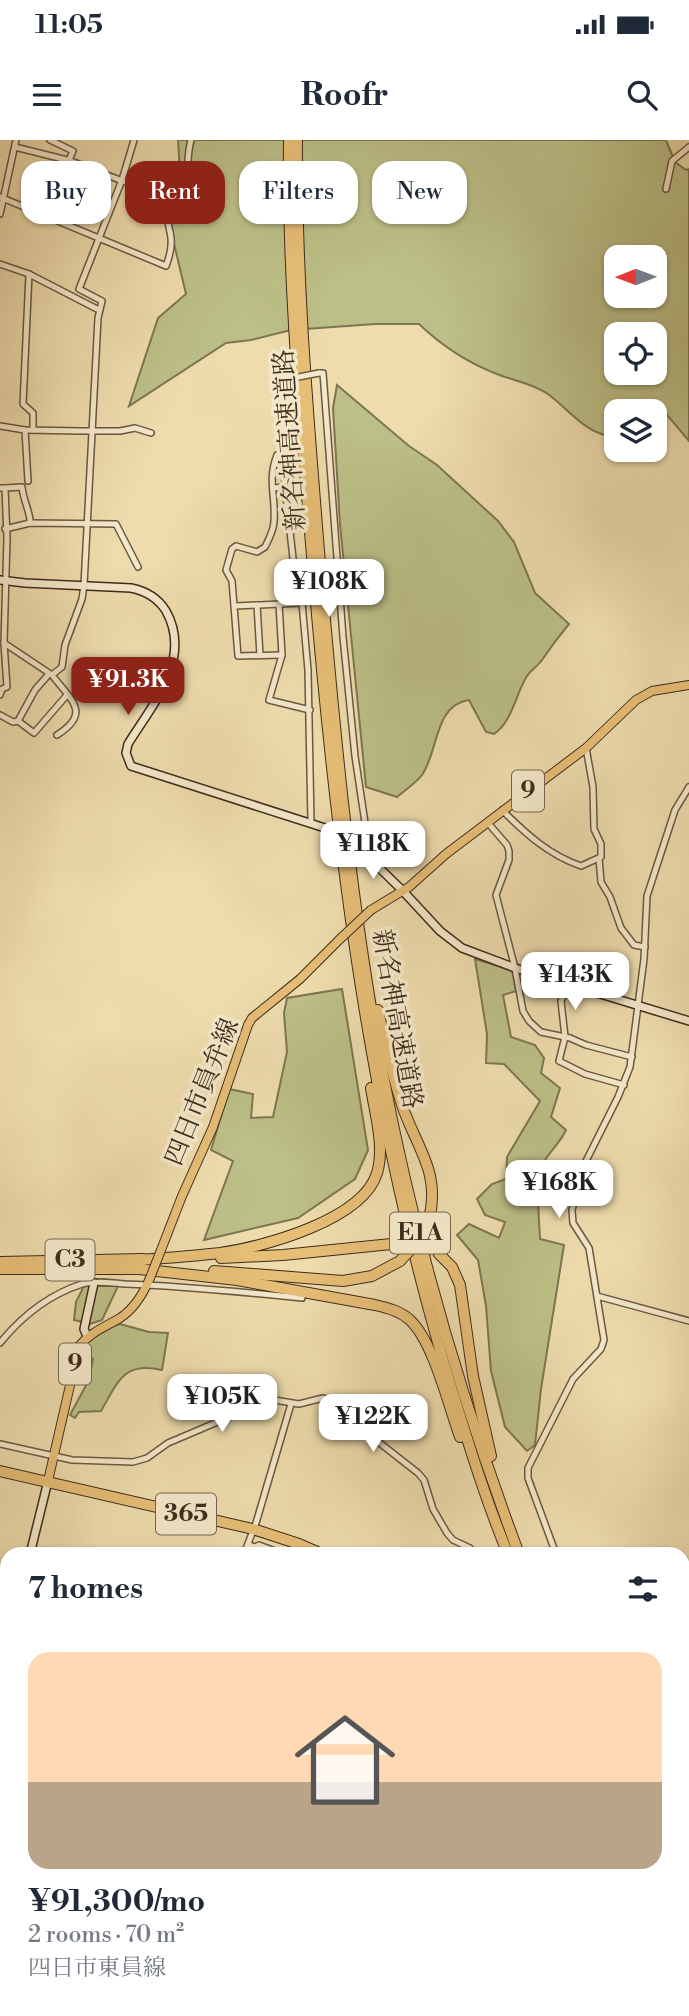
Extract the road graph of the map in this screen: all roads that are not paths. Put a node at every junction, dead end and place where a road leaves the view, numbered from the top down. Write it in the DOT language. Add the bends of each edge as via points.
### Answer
graph roads {
  1 [pos="16,140"];
  2 [pos="50,140"];
  3 [pos="134,140"];
  4 [pos="191,140"];
  5 [pos="289,140"];
  6 [pos="297,140"];
  7 [pos="15,147"];
  8 [pos="689,147"];
  9 [pos="69,160"];
  10 [pos="186,161"];
  11 [pos="122,180"];
  12 [pos="125,181"];
  13 [pos="666,189"];
  14 [pos="2,198"];
  15 [pos="0,214"];
  16 [pos="168,224"];
  17 [pos="99,238"];
  18 [pos="0,264"];
  19 [pos="29,274"];
  20 [pos="97,309"];
  21 [pos="0,426"];
  22 [pos="25,429"];
  23 [pos="33,430"];
  24 [pos="93,431"];
  25 [pos="151,433"];
  26 [pos="277,455"];
  27 [pos="28,481"];
  28 [pos="285,487"];
  29 [pos="2,488"];
  30 [pos="273,488"];
  31 [pos="30,523"];
  32 [pos="88,524"];
  33 [pos="5,529"];
  34 [pos="138,567"];
  35 [pos="2,580"];
  36 [pos="84,585"];
  37 [pos="302,603"];
  38 [pos="279,604"];
  39 [pos="257,605"];
  40 [pos="235,606"];
  41 [pos="4,643"];
  42 [pos="260,655"];
  43 [pos="282,655"];
  44 [pos="50,674"];
  45 [pos="689,685"];
  46 [pos="0,695"];
  47 [pos="67,695"];
  48 [pos="310,710"];
  49 [pos="0,715"];
  50 [pos="18,721"];
  51 [pos="57,735"];
  52 [pos="586,748"];
  53 [pos="689,787"];
  54 [pos="687,796"];
  55 [pos="502,810"];
  56 [pos="311,822"];
  57 [pos="488,822"];
  58 [pos="370,857"];
  59 [pos="599,858"];
  60 [pos="402,890"];
  61 [pos="355,903"];
  62 [pos="645,947"];
  63 [pos="353,950"];
  64 [pos="515,968"];
  65 [pos="569,985"];
  66 [pos="638,1007"];
  67 [pos="689,1021"];
  68 [pos="565,1037"];
  69 [pos="632,1057"];
  70 [pos="624,1085"];
  71 [pos="401,1243"];
  72 [pos="439,1254"];
  73 [pos="0,1262"];
  74 [pos="139,1264"];
  75 [pos="0,1269"];
  76 [pos="148,1281"];
  77 [pos="94,1283"];
  78 [pos="597,1296"];
  79 [pos="302,1298"];
  80 [pos="689,1321"];
  81 [pos="87,1336"];
  82 [pos="0,1343"];
  83 [pos="291,1404"];
  84 [pos="0,1444"];
  85 [pos="54,1457"];
  86 [pos="0,1471"];
  87 [pos="48,1481"];
  88 [pos="253,1529"];
  89 [pos="248,1545"];
  90 [pos="32,1547"];
  91 [pos="255,1547"];
  92 [pos="306,1547"];
  93 [pos="464,1547"];
  94 [pos="505,1547"];
  95 [pos="505,1547"];
  96 [pos="517,1547"];
  97 [pos="518,1547"];
  98 [pos="553,1547"];
  1 -- 7 [label="street"];
  2 -- 9 [label="street" via="73,151"];
  3 -- 11 [label="street"];
  4 -- 10 [label="street"];
  5 -- 63 [label="highway, 新名神高速道路 / E1A" via="290,260 304,463"];
  6 -- 61 [label="highway, 新名神高速道路 / E1A" via="303,343 331,686"];
  7 -- 9 [label="street"];
  7 -- 14 [label="street"];
  8 -- 13 [label="street" via="672,161"];
  9 -- 11 [label="street"];
  11 -- 12 [label="street"];
  11 -- 17 [label="street"];
  14 -- 15 [label="street"];
  14 -- 17 [label="street"];
  16 -- 17 [label="street" via="172,244 166,266"];
  17 -- 24 [label="street" via="79,289 102,301"];
  18 -- 19 [label="street"];
  19 -- 20 [label="street"];
  19 -- 23 [label="street" via="23,404 33,413"];
  21 -- 22 [label="street"];
  22 -- 23 [label="street"];
  22 -- 27 [label="street"];
  23 -- 24 [label="street"];
  24 -- 25 [label="street" via="135,428"];
  24 -- 32 [label="street"];
  26 -- 30 [label="street"];
  28 -- 30 [label="street"];
  28 -- 37 [label="street"];
  28 -- 58 [label="street, bridge" via="282,379 323,373 347,677 360,802 373,848"];
  29 -- 31 [label="street" via="22,486"];
  29 -- 33 [label="street"];
  30 -- 40 [label="street" via="274,520 265,547 257,552 236,547 226,565"];
  31 -- 32 [label="street"];
  31 -- 33 [label="street"];
  32 -- 34 [label="street" via="116,524"];
  32 -- 36 [label="street"];
  33 -- 35 [label="street"];
  35 -- 36 [label="main road"];
  35 -- 41 [label="street"];
  36 -- 44 [label="street" via="62,667"];
  36 -- 56 [label="main road" via="142,590 162,605 176,635 172,670 128,744 131,766"];
  37 -- 38 [label="street"];
  37 -- 48 [label="street"];
  38 -- 39 [label="street"];
  38 -- 43 [label="street"];
  39 -- 40 [label="street"];
  39 -- 42 [label="street"];
  40 -- 42 [label="street" via="238,656"];
  41 -- 44 [label="street"];
  41 -- 46 [label="street" via="7,687"];
  42 -- 43 [label="street"];
  43 -- 48 [label="street" via="269,700"];
  44 -- 47 [label="street"];
  44 -- 50 [label="street"];
  45 -- 52 [label="main road, 四日市員弁線 / 9" via="644,694"];
  47 -- 50 [label="street" via="34,733"];
  47 -- 51 [label="street" via="77,713 74,722"];
  48 -- 56 [label="street"];
  49 -- 50 [label="street"];
  52 -- 55 [label="main road, 四日市員弁線 / 9"];
  52 -- 59 [label="street" via="593,787 593,828 602,849"];
  53 -- 54 [label="street"];
  54 -- 62 [label="street" via="675,810 647,896"];
  55 -- 57 [label="main road, 四日市員弁線 / 9"];
  55 -- 59 [label="street" via="552,854 581,866"];
  56 -- 58 [label="main road, bridge"];
  57 -- 60 [label="main road, 四日市員弁線 / 9"];
  57 -- 64 [label="street" via="509,851 496,895"];
  58 -- 60 [label="main road"];
  59 -- 62 [label="street" via="598,875 621,928 634,945"];
  60 -- 64 [label="main road" via="452,941"];
  60 -- 76 [label="main road, 四日市員弁線 / 9, bridge" via="371,910 252,1018 213,1127"];
  61 -- 74 [label="highway, bridge" via="399,1096 431,1177 429,1219 414,1246 400,1261 372,1276 343,1281"];
  61 -- 96 [label="highway, 新名神高速道路 / E1A" via="384,1078 418,1226 450,1346"];
  62 -- 66 [label="street"];
  63 -- 74 [label="highway" via="379,1146 373,1182 347,1207 273,1240"];
  63 -- 94 [label="highway, 新名神高速道路 / E1A" via="386,1132 422,1285"];
  64 -- 65 [label="main road"];
  64 -- 68 [label="street" via="529,1021 541,1032"];
  65 -- 66 [label="main road"];
  65 -- 68 [label="street" via="561,1001"];
  66 -- 67 [label="main road"];
  66 -- 69 [label="street"];
  68 -- 69 [label="street"];
  68 -- 70 [label="street" via="559,1061"];
  69 -- 70 [label="street"];
  70 -- 78 [label="street" via="583,1167 572,1210 573,1223 589,1248"];
  71 -- 74 [label="highway"];
  72 -- 97 [label="highway" via="460,1285 481,1417"];
  73 -- 74 [label="highway, C3"];
  74 -- 75 [label="highway, C3"];
  74 -- 95 [label="highway" via="375,1305 403,1315 427,1345"];
  76 -- 77 [label="street"];
  76 -- 79 [label="street"];
  76 -- 81 [label="main road, 四日市員弁線 / 9" via="131,1309"];
  77 -- 81 [label="main road" via="84,1329"];
  77 -- 82 [label="street" via="84,1283 38,1306"];
  78 -- 80 [label="street"];
  78 -- 98 [label="street" via="603,1345 573,1379 528,1468"];
  81 -- 85 [label="main road, 9" via="79,1346"];
  83 -- 85 [label="street" via="274,1400 255,1403 176,1439 141,1461"];
  83 -- 88 [label="street"];
  83 -- 93 [label="street" via="332,1401 418,1473 447,1533"];
  84 -- 85 [label="street"];
  85 -- 87 [label="main road, 9"];
  86 -- 87 [label="highway, 365"];
  87 -- 88 [label="highway, 365"];
  87 -- 90 [label="main road"];
  88 -- 89 [label="street"];
  88 -- 92 [label="highway, 365"];
  89 -- 91 [label="street"];
}
